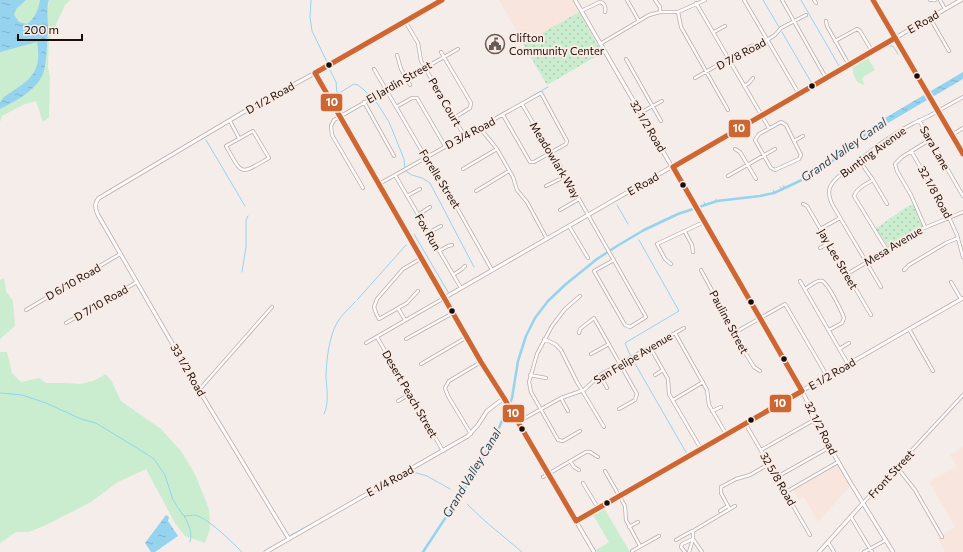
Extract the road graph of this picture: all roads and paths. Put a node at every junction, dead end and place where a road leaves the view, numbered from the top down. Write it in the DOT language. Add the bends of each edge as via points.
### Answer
graph roads {
  1 [pos="442,0"];
  2 [pos="575,0"];
  3 [pos="627,0"];
  4 [pos="655,0"];
  5 [pos="705,0"];
  6 [pos="744,0"];
  7 [pos="782,0"];
  8 [pos="814,0"];
  9 [pos="873,0"];
  10 [pos="931,0"];
  11 [pos="935,0"];
  12 [pos="940,0"];
  13 [pos="961,0"];
  14 [pos="696,3"];
  15 [pos="816,3"];
  16 [pos="945,9"];
  17 [pos="581,11"];
  18 [pos="605,12"];
  19 [pos="660,12"];
  20 [pos="678,12"];
  21 [pos="806,15"];
  22 [pos="930,18"];
  23 [pos="406,21"];
  24 [pos="639,21"];
  25 [pos="794,21"];
  26 [pos="826,21"];
  27 [pos="724,26"];
  28 [pos="714,32"];
  29 [pos="896,38"];
  30 [pos="767,40"];
  31 [pos="836,41"];
  32 [pos="600,44"];
  33 [pos="458,49"];
  34 [pos="949,51"];
  35 [pos="441,52"];
  36 [pos="872,52"];
  37 [pos="397,56"];
  38 [pos="444,56"];
  39 [pos="626,59"];
  40 [pos="728,59"];
  41 [pos="849,65"];
  42 [pos="425,67"];
  43 [pos="374,69"];
  44 [pos="707,72"];
  45 [pos="315,73"];
  46 [pos="406,78"];
  47 [pos="695,78"];
  48 [pos="753,78"];
  49 [pos="826,78"];
  50 [pos="410,85"];
  51 [pos="744,86"];
  52 [pos="386,89"];
  53 [pos="799,94"];
  54 [pos="963,97"];
  55 [pos="662,101"];
  56 [pos="364,102"];
  57 [pos="522,104"];
  58 [pos="652,106"];
  59 [pos="396,107"];
  60 [pos="728,110"];
  61 [pos="938,111"];
  62 [pos="640,113"];
  63 [pos="503,115"];
  64 [pos="761,115"];
  65 [pos="340,116"];
  66 [pos="454,118"];
  67 [pos="919,120"];
  68 [pos="230,121"];
  69 [pos="661,121"];
  70 [pos="480,128"];
  71 [pos="769,128"];
  72 [pos="963,128"];
  73 [pos="952,134"];
  74 [pos="803,136"];
  75 [pos="465,137"];
  76 [pos="240,138"];
  77 [pos="931,139"];
  78 [pos="794,141"];
  79 [pos="445,146"];
  80 [pos="497,149"];
  81 [pos="735,149"];
  82 [pos="775,149"];
  83 [pos="911,151"];
  84 [pos="550,152"];
  85 [pos="963,154"];
  86 [pos="394,156"];
  87 [pos="764,156"];
  88 [pos="426,158"];
  89 [pos="859,160"];
  90 [pos="748,165"];
  91 [pos="672,167"];
  92 [pos="463,169"];
  93 [pos="509,171"];
  94 [pos="395,175"];
  95 [pos="566,176"];
  96 [pos="728,176"];
  97 [pos="756,179"];
  98 [pos="873,180"];
  99 [pos="379,184"];
  100 [pos="546,186"];
  101 [pos="363,188"];
  102 [pos="420,189"];
  103 [pos="476,190"];
  104 [pos="407,196"];
  105 [pos="963,196"];
  106 [pos="99,198"];
  107 [pos="580,199"];
  108 [pos="803,204"];
  109 [pos="887,204"];
  110 [pos="430,207"];
  111 [pos="560,210"];
  112 [pos="963,212"];
  113 [pos="418,214"];
  114 [pos="588,215"];
  115 [pos="949,216"];
  116 [pos="840,218"];
  117 [pos="704,222"];
  118 [pos="441,226"];
  119 [pos="569,226"];
  120 [pos="925,227"];
  121 [pos="820,229"];
  122 [pos="685,232"];
  123 [pos="428,233"];
  124 [pos="958,238"];
  125 [pos="547,239"];
  126 [pos="829,243"];
  127 [pos="452,245"];
  128 [pos="820,248"];
  129 [pos="887,250"];
  130 [pos="439,251"];
  131 [pos="693,252"];
  132 [pos="120,254"];
  133 [pos="963,256"];
  134 [pos="422,258"];
  135 [pos="588,258"];
  136 [pos="614,260"];
  137 [pos="867,262"];
  138 [pos="671,264"];
  139 [pos="465,266"];
  140 [pos="492,270"];
  141 [pos="701,270"];
  142 [pos="904,270"];
  143 [pos="847,274"];
  144 [pos="453,275"];
  145 [pos="800,281"];
  146 [pos="137,282"];
  147 [pos="951,282"];
  148 [pos="881,287"];
  149 [pos="461,288"];
  150 [pos="805,289"];
  151 [pos="418,291"];
  152 [pos="580,296"];
  153 [pos="444,298"];
  154 [pos="962,299"];
  155 [pos="272,307"];
  156 [pos="398,308"];
  157 [pos="26,310"];
  158 [pos="453,313"];
  159 [pos="871,315"];
  160 [pos="760,318"];
  161 [pos="405,320"];
  162 [pos="66,323"];
  163 [pos="684,328"];
  164 [pos="909,329"];
  165 [pos="829,330"];
  166 [pos="579,332"];
  167 [pos="675,333"];
  168 [pos="734,333"];
  169 [pos="377,336"];
  170 [pos="467,337"];
  171 [pos="406,339"];
  172 [pos="544,339"];
  173 [pos="366,343"];
  174 [pos="849,343"];
  175 [pos="608,344"];
  176 [pos="650,347"];
  177 [pos="839,349"];
  178 [pos="591,354"];
  179 [pos="481,362"];
  180 [pos="421,364"];
  181 [pos="620,364"];
  182 [pos="848,364"];
  183 [pos="663,370"];
  184 [pos="760,371"];
  185 [pos="933,372"];
  186 [pos="530,375"];
  187 [pos="656,375"];
  188 [pos="600,376"];
  189 [pos="827,376"];
  190 [pos="546,378"];
  191 [pos="703,382"];
  192 [pos="607,388"];
  193 [pos="199,390"];
  194 [pos="582,390"];
  195 [pos="802,391"];
  196 [pos="410,394"];
  197 [pos="963,395"];
  198 [pos="561,398"];
  199 [pos="505,400"];
  200 [pos="673,400"];
  201 [pos="398,401"];
  202 [pos="721,407"];
  203 [pos="540,409"];
  204 [pos="619,409"];
  205 [pos="568,411"];
  206 [pos="712,411"];
  207 [pos="814,420"];
  208 [pos="518,422"];
  209 [pos="745,423"];
  210 [pos="604,427"];
  211 [pos="580,431"];
  212 [pos="470,434"];
  213 [pos="726,434"];
  214 [pos="830,447"];
  215 [pos="701,449"];
  216 [pos="761,450"];
  217 [pos="443,451"];
  218 [pos="598,457"];
  219 [pos="570,461"];
  220 [pos="838,462"];
  221 [pos="769,464"];
  222 [pos="896,467"];
  223 [pos="579,470"];
  224 [pos="605,471"];
  225 [pos="548,474"];
  226 [pos="543,477"];
  227 [pos="777,477"];
  228 [pos="583,483"];
  229 [pos="786,492"];
  230 [pos="619,496"];
  231 [pos="864,503"];
  232 [pos="735,506"];
  233 [pos="598,508"];
  234 [pos="720,511"];
  235 [pos="851,517"];
  236 [pos="576,521"];
  237 [pos="638,522"];
  238 [pos="629,527"];
  239 [pos="692,532"];
  240 [pos="810,535"];
  241 [pos="659,536"];
  242 [pos="942,537"];
  243 [pos="289,539"];
  244 [pos="693,539"];
  245 [pos="676,540"];
  246 [pos="886,540"];
  247 [pos="828,542"];
  248 [pos="640,546"];
  249 [pos="871,550"];
  250 [pos="632,551"];
  251 [pos="266,552"];
  252 [pos="594,552"];
  253 [pos="685,552"];
  254 [pos="689,552"];
  255 [pos="702,552"];
  256 [pos="819,552"];
  257 [pos="834,552"];
  258 [pos="864,552"];
  259 [pos="893,552"];
  1 -- 23 [label="street, D 1/2 Road"];
  2 -- 17 [label="street, 32 1/2 Road"];
  3 -- 24 [label="street"];
  4 -- 19 [label="street"];
  5 -- 14 [label="street"];
  6 -- 30 [label="street"];
  7 -- 25 [label="street"];
  8 -- 15 [label="street"];
  9 -- 29 [label="main road"];
  10 -- 11 [label="street"];
  12 -- 16 [label="street"];
  13 -- 16 [label="street, E Road"];
  14 -- 20 [label="street"];
  14 -- 28 [label="street"];
  16 -- 22 [label="street, E Road"];
  17 -- 18 [label="street" via="600,2 606,8"];
  17 -- 32 [label="street, 32 1/2 Road"];
  19 -- 20 [label="street"];
  19 -- 24 [label="street"];
  20 -- 44 [label="street" via="681,27"];
  21 -- 25 [label="street, D 7/8 Road"];
  22 -- 29 [label="street, E Road"];
  22 -- 34 [label="street"];
  23 -- 42 [label="street, Pera Court" via="418,43"];
  23 -- 45 [label="street, D 1/2 Road"];
  24 -- 32 [label="street"];
  25 -- 30 [label="street, D 7/8 Road"];
  25 -- 49 [label="street"];
  26 -- 31 [label="street" via="826,26"];
  27 -- 28 [label="street"];
  28 -- 40 [label="street"];
  29 -- 36 [label="street, E Road"];
  29 -- 61 [label="main road"];
  30 -- 40 [label="street, D 7/8 Road"];
  30 -- 53 [label="street"];
  31 -- 36 [label="street" via="857,29"];
  31 -- 41 [label="street"];
  32 -- 62 [label="street, 32 1/2 Road"];
  33 -- 38 [label="street, El Jardin Street"];
  35 -- 38 [label="street"];
  36 -- 41 [label="street, E Road"];
  37 -- 46 [label="street"];
  38 -- 42 [label="street, El Jardin Street"];
  38 -- 66 [label="street" via="471,103 470,108"];
  39 -- 58 [label="street"];
  40 -- 44 [label="street, D 7/8 Road"];
  40 -- 51 [label="street"];
  41 -- 49 [label="street, E Road"];
  42 -- 46 [label="street, El Jardin Street"];
  42 -- 66 [label="street, Pera Court"];
  43 -- 52 [label="street, Forelle Street"];
  44 -- 47 [label="street, D 7/8 Road"];
  44 -- 60 [label="street"];
  45 -- 65 [label="street"];
  45 -- 68 [label="street, D 1/2 Road"];
  46 -- 50 [label="street"];
  46 -- 52 [label="street, El Jardin Street"];
  48 -- 51 [label="street"];
  49 -- 53 [label="street, E Road"];
  51 -- 64 [label="street"];
  52 -- 56 [label="street, El Jardin Street"];
  52 -- 59 [label="street, Forelle Street"];
  53 -- 64 [label="street, E Road"];
  54 -- 61 [label="street, Bunting Avenue"];
  55 -- 58 [label="street"];
  56 -- 65 [label="street, El Jardin Street"];
  56 -- 86 [label="street"];
  57 -- 63 [label="street, D 3/4 Road"];
  57 -- 84 [label="street, Meadowlark Way"];
  57 -- 84 [label="street, D 3/4 Road" via="541,93 567,141"];
  58 -- 62 [label="street"];
  58 -- 69 [label="street"];
  59 -- 79 [label="street" via="416,98"];
  59 -- 88 [label="street, Forelle Street"];
  61 -- 67 [label="street, Bunting Avenue"];
  61 -- 73 [label="main road"];
  62 -- 91 [label="street, 32 1/2 Road"];
  63 -- 70 [label="street, D 3/4 Road"];
  63 -- 84 [label="street" via="530,162"];
  64 -- 71 [label="street"];
  64 -- 91 [label="street, E Road"];
  65 -- 99 [label="street"];
  65 -- 101 [label="street" via="333,122 331,133"];
  66 -- 75 [label="street, Pera Court"];
  67 -- 77 [label="street, Sara Lane"];
  67 -- 89 [label="street, Bunting Avenue"];
  68 -- 76 [label="street"];
  68 -- 106 [label="street, D 1/2 Road"];
  70 -- 75 [label="street, D 3/4 Road"];
  70 -- 80 [label="street"];
  71 -- 78 [label="street" via="782,122"];
  71 -- 87 [label="street" via="755,138"];
  72 -- 73 [label="street"];
  73 -- 85 [label="main road"];
  74 -- 78 [label="street"];
  75 -- 79 [label="street, D 3/4 Road"];
  76 -- 76 [label="street" via="226,146 240,169 247,170 269,158 253,130"];
  77 -- 83 [label="street"];
  77 -- 105 [label="street, Sara Lane"];
  78 -- 87 [label="street" via="801,157 777,170 773,170"];
  79 -- 88 [label="street, D 3/4 Road"];
  80 -- 92 [label="street"];
  80 -- 93 [label="street"];
  81 -- 90 [label="street"];
  82 -- 87 [label="street"];
  83 -- 115 [label="street, 32 1/8 Road"];
  83 -- 120 [label="street" via="896,162 896,168"];
  84 -- 95 [label="street, Meadowlark Way"];
  87 -- 90 [label="street"];
  88 -- 94 [label="street, D 3/4 Road"];
  88 -- 140 [label="street, Forelle Street" via="442,181"];
  89 -- 98 [label="street"];
  89 -- 116 [label="street, Bunting Avenue" via="832,182 829,188 829,196"];
  90 -- 96 [label="street"];
  90 -- 97 [label="street"];
  91 -- 114 [label="street, E Road"];
  91 -- 117 [label="street, 32 1/2 Road"];
  93 -- 103 [label="street"];
  93 -- 125 [label="street" via="517,190 527,202"];
  94 -- 99 [label="street, D 3/4 Road"];
  94 -- 104 [label="street, Fox Run"];
  95 -- 100 [label="street"];
  95 -- 107 [label="street, Meadowlark Way"];
  98 -- 109 [label="street"];
  98 -- 129 [label="street" via="854,193 854,196"];
  99 -- 134 [label="street"];
  102 -- 104 [label="street"];
  104 -- 113 [label="street, Fox Run"];
  106 -- 132 [label="street, 33 1/2 Road" via="96,212"];
  107 -- 111 [label="street"];
  107 -- 114 [label="street, Meadowlark Way"];
  108 -- 121 [label="street, Jay Lee Street" via="807,206"];
  110 -- 113 [label="street"];
  112 -- 115 [label="street, Mesa Avenue"];
  113 -- 123 [label="street, Fox Run"];
  114 -- 119 [label="street, E Road"];
  114 -- 136 [label="street, Meadowlark Way"];
  115 -- 120 [label="street, Mesa Avenue"];
  115 -- 124 [label="street, 32 1/8 Road"];
  116 -- 121 [label="street"];
  116 -- 137 [label="street"];
  117 -- 122 [label="street"];
  117 -- 160 [label="street, 32 1/2 Road"];
  118 -- 123 [label="street"];
  119 -- 125 [label="street, E Road"];
  119 -- 135 [label="street"];
  120 -- 129 [label="street, Mesa Avenue" via="902,238"];
  121 -- 126 [label="street, Jay Lee Street"];
  122 -- 131 [label="street"];
  122 -- 138 [label="street" via="656,244"];
  123 -- 130 [label="street, Fox Run"];
  124 -- 133 [label="street, 32 1/8 Road"];
  124 -- 142 [label="street"];
  125 -- 140 [label="street, E Road"];
  126 -- 128 [label="street"];
  126 -- 143 [label="street, Jay Lee Street"];
  127 -- 130 [label="street"];
  129 -- 137 [label="street, Mesa Avenue"];
  130 -- 144 [label="street, Fox Run"];
  132 -- 146 [label="street, 33 1/2 Road"];
  132 -- 157 [label="street, D 6/10 Road"];
  134 -- 153 [label="street"];
  134 -- 156 [label="street" via="403,269 374,306 379,319"];
  136 -- 136 [label="street, Meadowlark Way" via="646,317 630,327 625,325 594,271"];
  137 -- 143 [label="street, Mesa Avenue"];
  137 -- 148 [label="street"];
  139 -- 144 [label="street"];
  140 -- 149 [label="street, E Road"];
  141 -- 168 [label="street, Pauline Street"];
  143 -- 159 [label="street, Jay Lee Street"];
  144 -- 149 [label="street, Fox Run"];
  145 -- 150 [label="street"];
  146 -- 162 [label="street, D 7/10 Road"];
  146 -- 193 [label="street, 33 1/2 Road"];
  147 -- 154 [label="street"];
  149 -- 153 [label="street, E Road"];
  150 -- 165 [label="street"];
  150 -- 165 [label="street" via="822,281 832,294 844,318 842,323"];
  151 -- 156 [label="street" via="407,303"];
  152 -- 172 [label="street" via="558,317"];
  153 -- 158 [label="street"];
  153 -- 161 [label="street, E Road"];
  154 -- 164 [label="street, E 1/2 Road"];
  155 -- 193 [label="street"];
  156 -- 161 [label="street"];
  158 -- 170 [label="street"];
  158 -- 171 [label="street"];
  160 -- 168 [label="street"];
  160 -- 189 [label="street" via="784,304"];
  160 -- 195 [label="street, 32 1/2 Road"];
  161 -- 169 [label="street, E Road"];
  163 -- 167 [label="street, San Felipe Avenue"];
  164 -- 182 [label="street, E 1/2 Road"];
  164 -- 185 [label="street"];
  165 -- 177 [label="street"];
  166 -- 175 [label="street" via="594,318"];
  167 -- 176 [label="street, San Felipe Avenue"];
  167 -- 191 [label="street"];
  168 -- 184 [label="street, Pauline Street" via="754,367"];
  169 -- 173 [label="street, E Road"];
  169 -- 196 [label="street, Desert Peach Street"];
  170 -- 179 [label="street"];
  170 -- 180 [label="street"];
  172 -- 186 [label="street"];
  172 -- 194 [label="street" via="561,350"];
  174 -- 177 [label="street"];
  175 -- 178 [label="street"];
  175 -- 181 [label="street"];
  176 -- 181 [label="street, San Felipe Avenue"];
  176 -- 183 [label="street"];
  177 -- 182 [label="street"];
  179 -- 199 [label="street"];
  179 -- 212 [label="street" via="451,379 445,388"];
  181 -- 188 [label="street, San Felipe Avenue"];
  181 -- 204 [label="street" via="637,396 635,400"];
  182 -- 189 [label="street, E 1/2 Road"];
  183 -- 187 [label="street"];
  183 -- 200 [label="street"];
  186 -- 190 [label="street"];
  186 -- 203 [label="street" via="531,392"];
  188 -- 192 [label="street"];
  188 -- 194 [label="street, San Felipe Avenue"];
  189 -- 195 [label="street, E 1/2 Road"];
  191 -- 200 [label="street"];
  191 -- 206 [label="street"];
  193 -- 243 [label="street, 33 1/2 Road"];
  194 -- 198 [label="street, San Felipe Avenue"];
  194 -- 210 [label="street"];
  195 -- 207 [label="street, 32 1/2 Road"];
  195 -- 209 [label="street, E 1/2 Road"];
  196 -- 201 [label="street"];
  196 -- 217 [label="street, Desert Peach Street"];
  197 -- 222 [label="street, Front Street"];
  198 -- 203 [label="street, San Felipe Avenue"];
  198 -- 205 [label="street"];
  199 -- 208 [label="street"];
  199 -- 212 [label="street, E 1/4 Road" via="487,411"];
  200 -- 215 [label="street"];
  202 -- 206 [label="street"];
  203 -- 208 [label="street, San Felipe Avenue"];
  203 -- 211 [label="street" via="558,440 563,441"];
  206 -- 213 [label="street"];
  207 -- 214 [label="street, 32 1/2 Road"];
  207 -- 216 [label="street"];
  208 -- 225 [label="street"];
  209 -- 213 [label="street, E 1/2 Road"];
  209 -- 216 [label="street, 32 5/8 Road"];
  212 -- 217 [label="street, E 1/4 Road"];
  213 -- 215 [label="street, E 1/2 Road"];
  214 -- 220 [label="street, 32 1/2 Road"];
  214 -- 227 [label="street"];
  215 -- 230 [label="street, E 1/2 Road"];
  216 -- 221 [label="street, 32 5/8 Road"];
  217 -- 243 [label="street, E 1/4 Road"];
  218 -- 219 [label="street" via="586,452"];
  219 -- 223 [label="street"];
  219 -- 225 [label="street"];
  220 -- 229 [label="street"];
  220 -- 231 [label="street, 32 1/2 Road"];
  221 -- 227 [label="street, 32 5/8 Road"];
  221 -- 234 [label="street" via="723,486 720,489 721,493 729,507"];
  222 -- 231 [label="street, Front Street"];
  222 -- 242 [label="street" via="915,490"];
  224 -- 230 [label="street"];
  225 -- 226 [label="street"];
  225 -- 236 [label="street"];
  227 -- 229 [label="street, 32 5/8 Road"];
  228 -- 233 [label="street"];
  229 -- 240 [label="street, 32 5/8 Road"];
  230 -- 233 [label="street, E 1/2 Road"];
  230 -- 238 [label="street" via="625,506"];
  231 -- 235 [label="street, Front Street"];
  231 -- 246 [label="street, 32 1/2 Road"];
  232 -- 239 [label="street"];
  233 -- 236 [label="street, E 1/2 Road"];
  235 -- 247 [label="street, Front Street"];
  235 -- 249 [label="street"];
  236 -- 252 [label="street"];
  237 -- 238 [label="street"];
  238 -- 248 [label="street"];
  239 -- 244 [label="street"];
  239 -- 245 [label="street"];
  241 -- 248 [label="street"];
  243 -- 251 [label="street, E 1/4 Road"];
  244 -- 253 [label="street" via="682,544"];
  244 -- 254 [label="street"];
  244 -- 255 [label="street"];
  246 -- 249 [label="street"];
  246 -- 259 [label="street, 32 1/2 Road"];
  247 -- 256 [label="street, Front Street"];
  247 -- 257 [label="street"];
  248 -- 250 [label="street"];
  249 -- 258 [label="street"];
}
